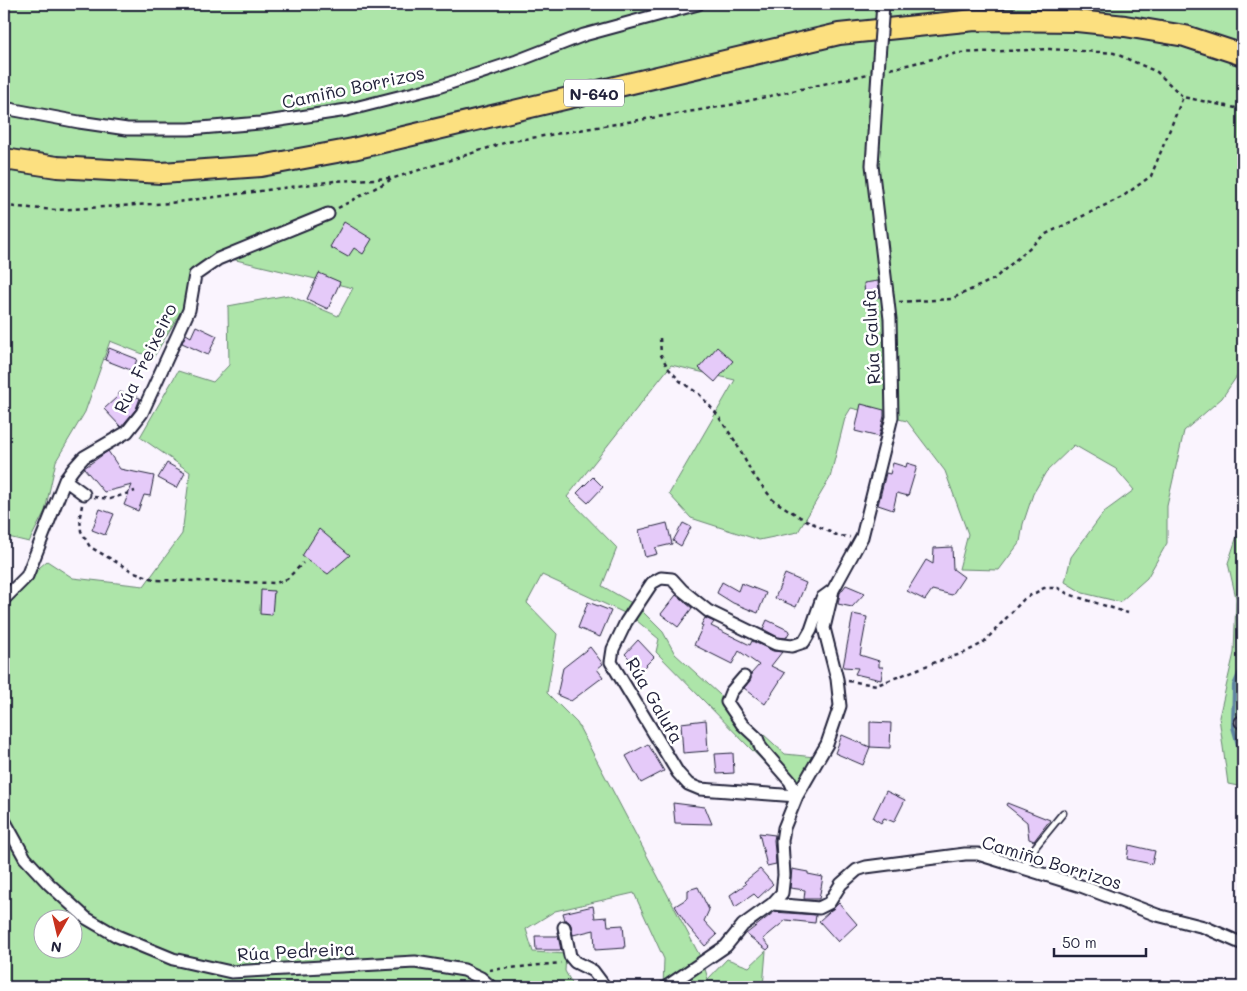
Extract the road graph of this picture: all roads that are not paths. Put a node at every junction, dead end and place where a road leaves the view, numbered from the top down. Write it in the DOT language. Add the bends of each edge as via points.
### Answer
graph roads {
  1 [pos="698,4"];
  2 [pos="883,4"];
  3 [pos="1243,55"];
  4 [pos="4,108"];
  5 [pos="4,159"];
  6 [pos="328,214"];
  7 [pos="65,480"];
  8 [pos="84,494"];
  9 [pos="833,590"];
  10 [pos="4,599"];
  11 [pos="744,677"];
  12 [pos="797,796"];
  13 [pos="1063,813"];
  14 [pos="4,820"];
  15 [pos="1023,868"];
  16 [pos="772,904"];
  17 [pos="564,927"];
  18 [pos="1243,944"];
  19 [pos="491,987"];
  20 [pos="605,987"];
  21 [pos="666,987"];
  1 -- 4 [label="street, Camiño Borrizos" via="584,35 438,87 347,110 189,129 127,129"];
  2 -- 9 [label="street, Rúa Galufa, bridge" via="872,165 888,303 892,417 862,537"];
  3 -- 5 [label="highway, N-640" via="1185,36 1125,26 1077,21 975,20 839,34 353,149 261,166 162,173 57,167"];
  6 -- 7 [label="street, Rúa Freixeiro" via="218,259 195,275 189,310 142,413 127,432 84,457"];
  7 -- 8 [label="street"];
  7 -- 10 [label="street, Rúa Freixeiro" via="27,576"];
  9 -- 12 [label="street, Rúa Galufa" via="824,628 840,706 827,744"];
  9 -- 12 [label="street, Rúa Galufa" via="822,598 804,642 792,646 776,644 708,611 672,579 661,578 652,582 626,622 613,650 611,662 678,773 688,784 700,789"];
  11 -- 12 [label="street" via="727,702 790,782"];
  12 -- 16 [label="street, Rúa Galufa" via="784,828 782,893"];
  13 -- 15 [label="lane"];
  14 -- 19 [label="street, Rúa Pedreira" via="25,858 86,918 117,936 173,959 231,972 415,962 464,970"];
  15 -- 16 [label="street, Camiño Borrizos" via="978,854 866,867 857,870 841,884 829,904 819,908"];
  15 -- 18 [label="street, Camiño Borrizos" via="1157,915 1204,927"];
  16 -- 21 [label="street, Rúa Galufa" via="742,924 726,946"];
  17 -- 20 [label="street" via="570,956 593,971"];
}
